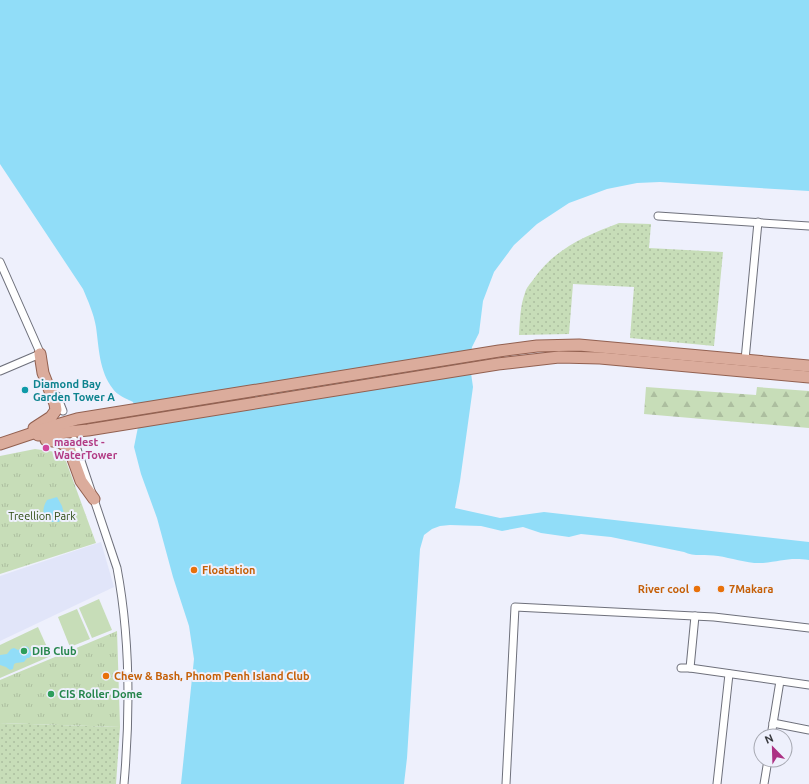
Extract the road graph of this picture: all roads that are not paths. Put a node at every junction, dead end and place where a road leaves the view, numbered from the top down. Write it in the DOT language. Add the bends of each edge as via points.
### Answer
graph roads {
  1 [pos="658,216"];
  2 [pos="758,222"];
  3 [pos="809,226"];
  4 [pos="0,262"];
  5 [pos="40,354"];
  6 [pos="745,360"];
  7 [pos="809,366"];
  8 [pos="0,372"];
  9 [pos="809,377"];
  10 [pos="63,411"];
  11 [pos="22,436"];
  12 [pos="74,440"];
  13 [pos="0,444"];
  14 [pos="94,499"];
  15 [pos="695,616"];
  16 [pos="809,628"];
  17 [pos="681,668"];
  18 [pos="690,668"];
  19 [pos="729,674"];
  20 [pos="780,681"];
  21 [pos="809,685"];
  22 [pos="773,724"];
  23 [pos="772,728"];
  24 [pos="809,730"];
  25 [pos="767,768"];
  26 [pos="124,784"];
  27 [pos="506,784"];
  28 [pos="717,784"];
  29 [pos="764,784"];
  1 -- 2 [label="street"];
  2 -- 3 [label="street"];
  2 -- 6 [label="street"];
  4 -- 5 [label="street"];
  5 -- 8 [label="street"];
  5 -- 10 [label="street"];
  5 -- 11 [label="main road" via="43,373 56,410 51,417"];
  6 -- 7 [label="main road"];
  6 -- 11 [label="main road" via="579,345 524,348 85,418"];
  9 -- 11 [label="main road" via="600,358 559,357 525,360 64,434"];
  11 -- 13 [label="main road"];
  11 -- 14 [label="main road" via="60,442 66,446 81,481"];
  12 -- 14 [label="street"];
  14 -- 26 [label="street" via="121,590 128,723"];
  15 -- 16 [label="street"];
  15 -- 18 [label="street"];
  15 -- 27 [label="street" via="515,607"];
  17 -- 18 [label="street"];
  18 -- 19 [label="street"];
  19 -- 20 [label="street"];
  19 -- 28 [label="street"];
  20 -- 21 [label="street"];
  20 -- 22 [label="street"];
  22 -- 23 [label="street"];
  22 -- 24 [label="street"];
  25 -- 29 [label="street"];
}
